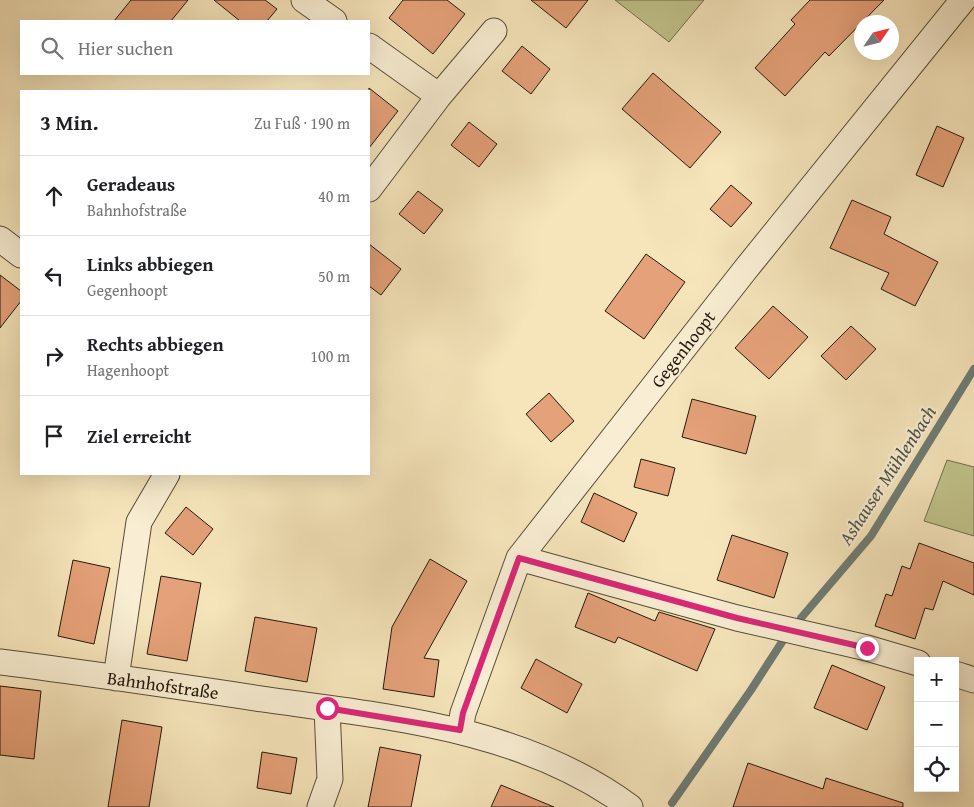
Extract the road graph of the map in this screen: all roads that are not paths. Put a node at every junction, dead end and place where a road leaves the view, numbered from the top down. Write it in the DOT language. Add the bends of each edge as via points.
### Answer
graph roads {
  1 [pos="304,0"];
  2 [pos="963,0"];
  3 [pos="333,20"];
  4 [pos="494,31"];
  5 [pos="370,47"];
  6 [pos="439,96"];
  7 [pos="370,188"];
  8 [pos="0,238"];
  9 [pos="20,253"];
  10 [pos="166,475"];
  11 [pos="519,558"];
  12 [pos="0,662"];
  13 [pos="914,662"];
  14 [pos="959,675"];
  15 [pos="116,678"];
  16 [pos="974,680"];
  17 [pos="327,708"];
  18 [pos="460,730"];
  19 [pos="624,805"];
  20 [pos="320,807"];
  1 -- 3 [label="street"];
  2 -- 11 [label="street, Gegenhoopt"];
  4 -- 6 [label="street"];
  5 -- 6 [label="street"];
  6 -- 7 [label="street"];
  8 -- 9 [label="street"];
  10 -- 15 [label="street" via="139,522"];
  11 -- 13 [label="street" via="737,618"];
  11 -- 18 [label="street, Gegenhoopt" via="463,713"];
  12 -- 15 [label="street, Bahnhofstraße"];
  14 -- 16 [label="street"];
  15 -- 17 [label="street, Bahnhofstraße"];
  17 -- 18 [label="street, Bahnhofstraße"];
  17 -- 20 [label="street" via="330,779"];
  18 -- 19 [label="street, Bahnhofstraße" via="543,758 602,786"];
}
